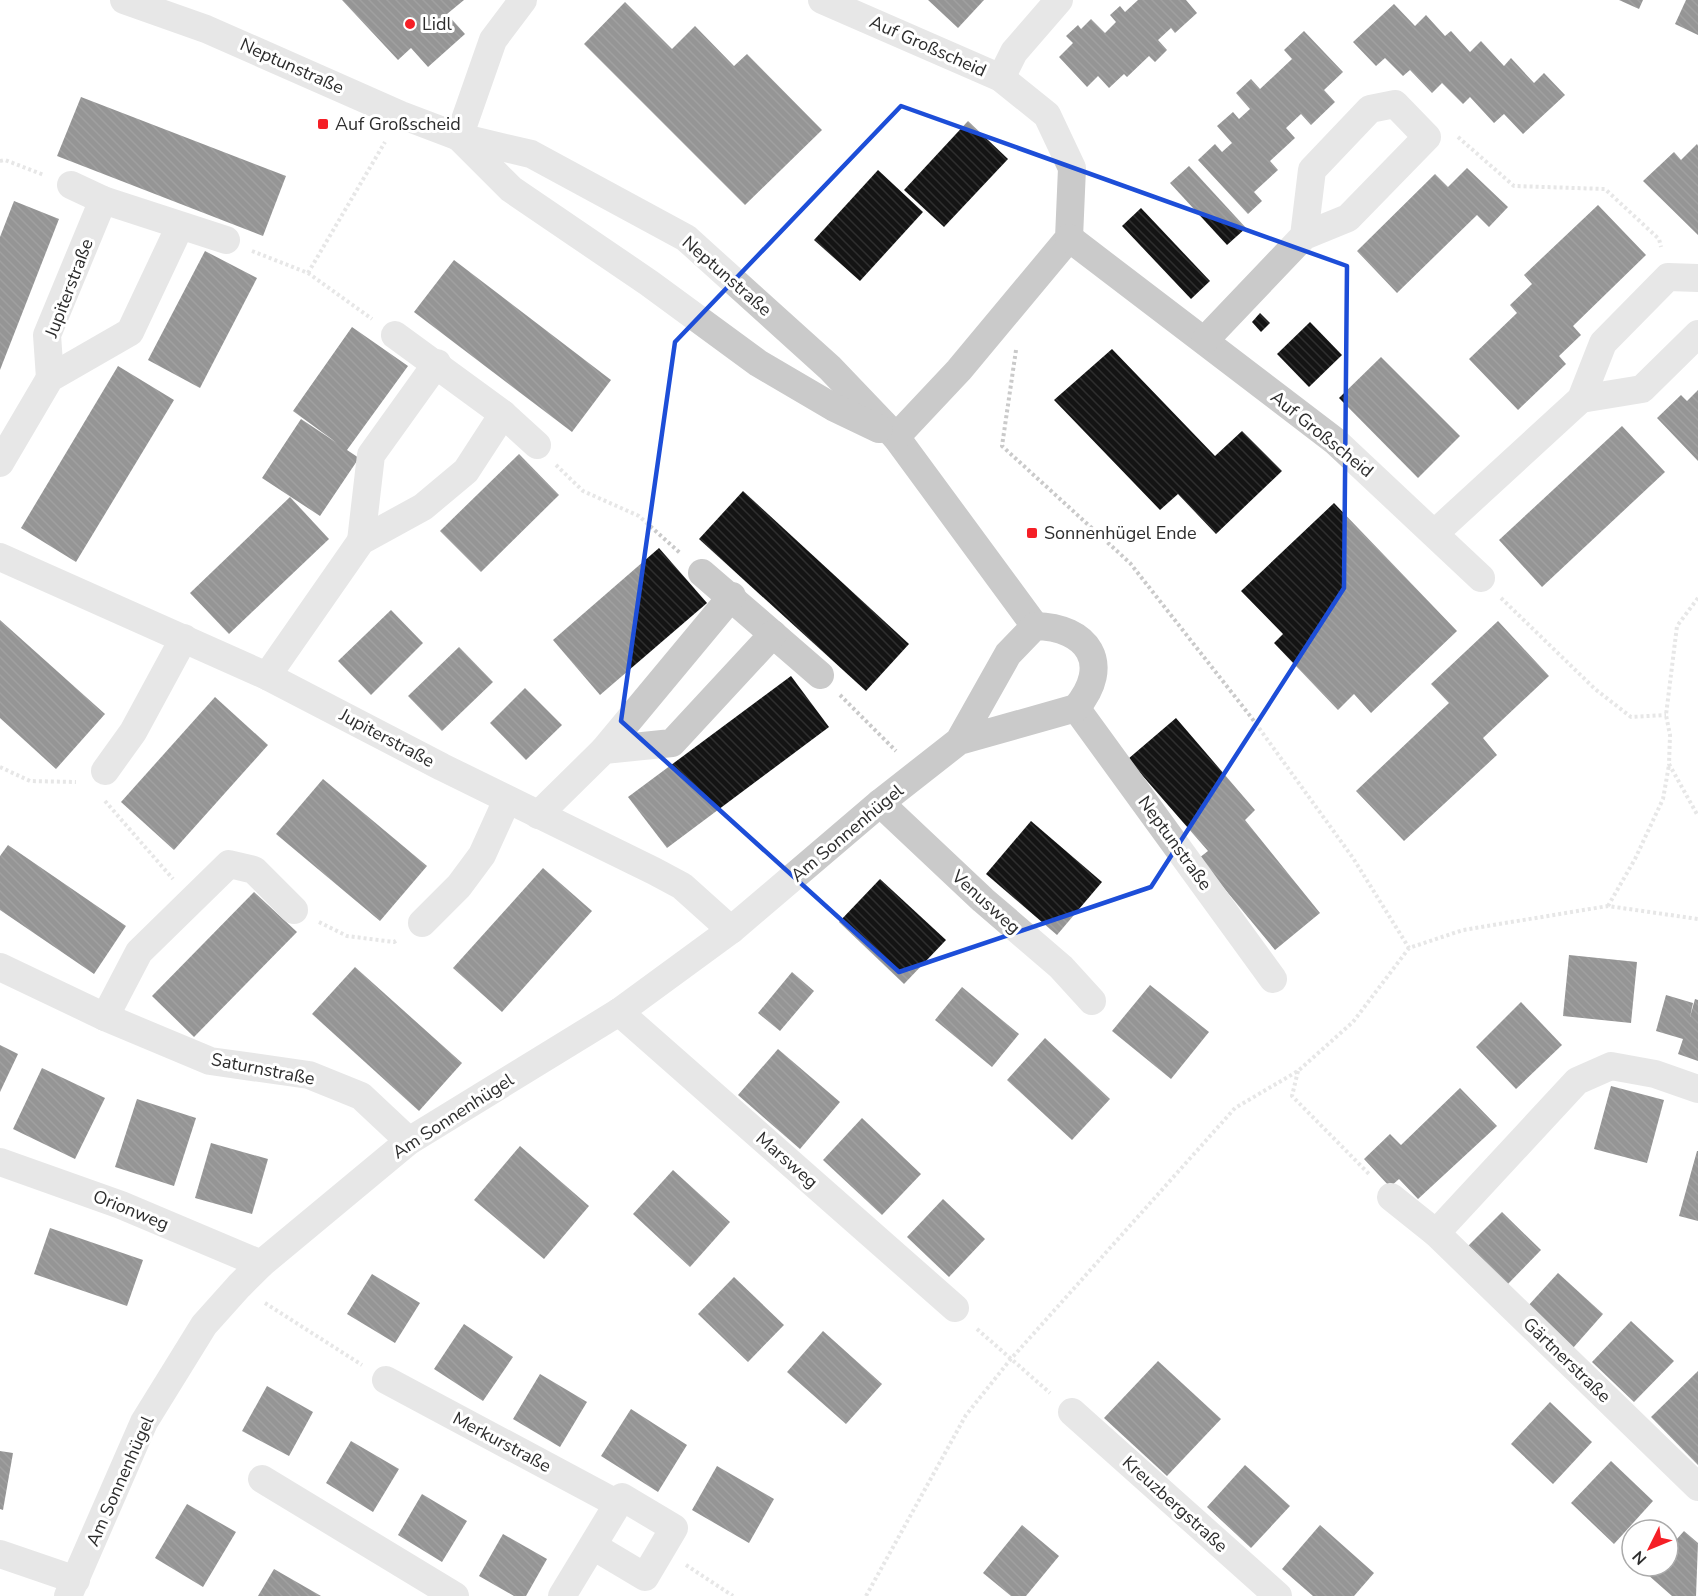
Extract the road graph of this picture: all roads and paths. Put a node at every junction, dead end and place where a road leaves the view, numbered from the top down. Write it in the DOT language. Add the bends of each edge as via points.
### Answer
graph roads {
  1 [pos="124,0"];
  2 [pos="523,0"];
  3 [pos="822,0"];
  4 [pos="1059,0"];
  5 [pos="1001,78"];
  6 [pos="401,115"];
  7 [pos="459,137"];
  8 [pos="1427,137"];
  9 [pos="0,161"];
  10 [pos="71,185"];
  11 [pos="103,200"];
  12 [pos="180,226"];
  13 [pos="1304,236"];
  14 [pos="1069,238"];
  15 [pos="226,240"];
  16 [pos="308,273"];
  17 [pos="1668,277"];
  18 [pos="1698,278"];
  19 [pos="1698,334"];
  20 [pos="394,335"];
  21 [pos="1205,340"];
  22 [pos="1017,341"];
  23 [pos="437,363"];
  24 [pos="50,378"];
  25 [pos="1581,399"];
  26 [pos="503,414"];
  27 [pos="896,437"];
  28 [pos="537,445"];
  29 [pos="0,463"];
  30 [pos="1435,533"];
  31 [pos="362,541"];
  32 [pos="0,557"];
  33 [pos="702,573"];
  34 [pos="1481,578"];
  35 [pos="732,597"];
  36 [pos="1698,598"];
  37 [pos="1035,626"];
  38 [pos="774,634"];
  39 [pos="184,639"];
  40 [pos="820,675"];
  41 [pos="267,676"];
  42 [pos="1076,708"];
  43 [pos="1666,715"];
  44 [pos="959,741"];
  45 [pos="604,750"];
  46 [pos="1669,765"];
  47 [pos="0,767"];
  48 [pos="919,775"];
  49 [pos="98,784"];
  50 [pos="507,800"];
  51 [pos="880,803"];
  52 [pos="538,815"];
  53 [pos="1698,816"];
  54 [pos="191,900"];
  55 [pos="1608,906"];
  56 [pos="294,910"];
  57 [pos="1698,919"];
  58 [pos="422,923"];
  59 [pos="732,930"];
  60 [pos="1409,948"];
  61 [pos="0,967"];
  62 [pos="1273,979"];
  63 [pos="1092,1001"];
  64 [pos="619,1012"];
  65 [pos="105,1017"];
  66 [pos="1298,1071"];
  67 [pos="1698,1089"];
  68 [pos="409,1141"];
  69 [pos="0,1162"];
  70 [pos="1391,1197"];
  71 [pos="1436,1233"];
  72 [pos="261,1264"];
  73 [pos="239,1286"];
  74 [pos="955,1308"];
  75 [pos="1010,1360"];
  76 [pos="386,1380"];
  77 [pos="1072,1412"];
  78 [pos="262,1479"];
  79 [pos="1698,1487"];
  80 [pos="618,1504"];
  81 [pos="592,1546"];
  82 [pos="662,1549"];
  83 [pos="0,1554"];
  84 [pos="72,1588"];
  85 [pos="455,1596"];
  86 [pos="562,1596"];
  87 [pos="733,1596"];
  88 [pos="867,1596"];
  89 [pos="1278,1596"];
  1 -- 6 [label="street, Neptunstraße" via="206,29"];
  2 -- 7 [label="street" via="493,40"];
  3 -- 5 [label="street, Auf Großscheid"];
  4 -- 5 [label="street, Auf Großscheid" via="1014,52"];
  5 -- 14 [label="street, Auf Großscheid" via="1047,115 1072,168"];
  6 -- 7 [label="street, Neptunstraße"];
  6 -- 16 [label="path"];
  7 -- 27 [label="street, Neptunstraße" via="510,189 758,363 833,407"];
  7 -- 27 [label="street, Neptunstraße" via="531,154 686,238 830,368"];
  8 -- 13 [label="street" via="1348,218"];
  8 -- 13 [label="street" via="1395,104 1370,109 1312,170"];
  8 -- 17 [label="path" via="1454,134 1514,186 1605,189 1659,239"];
  9 -- 10 [label="path"];
  10 -- 11 [label="street"];
  11 -- 12 [label="street"];
  11 -- 24 [label="street, Jupiterstraße" via="47,335"];
  12 -- 15 [label="street"];
  12 -- 24 [label="street" via="130,332"];
  13 -- 21 [label="street"];
  14 -- 21 [label="street, Auf Großscheid"];
  14 -- 27 [label="street" via="959,370"];
  15 -- 16 [label="path"];
  16 -- 20 [label="path"];
  17 -- 18 [label="street"];
  17 -- 25 [label="street" via="1603,344"];
  19 -- 25 [label="street" via="1642,389"];
  20 -- 23 [label="street"];
  21 -- 30 [label="street, Auf Großscheid" via="1335,441"];
  22 -- 60 [label="path" via="1002,446 1130,563 1251,717 1353,858"];
  23 -- 26 [label="street"];
  23 -- 31 [label="street" via="371,455"];
  24 -- 29 [label="street"];
  25 -- 30 [label="street"];
  26 -- 28 [label="street"];
  26 -- 31 [label="street" via="466,471 423,507"];
  27 -- 37 [label="street, Neptunstraße"];
  28 -- 33 [label="path" via="583,491 639,516"];
  30 -- 34 [label="street, Auf Großscheid"];
  31 -- 41 [label="street"];
  32 -- 39 [label="street, Jupiterstraße"];
  33 -- 35 [label="street"];
  34 -- 43 [label="path" via="1595,689 1631,717"];
  35 -- 38 [label="street"];
  35 -- 45 [label="street"];
  36 -- 43 [label="path" via="1677,626"];
  37 -- 42 [label="street" via="1073,633 1094,663 1089,693"];
  37 -- 44 [label="street" via="1008,654"];
  38 -- 40 [label="street"];
  38 -- 45 [label="street" via="672,743"];
  39 -- 41 [label="street, Jupiterstraße"];
  39 -- 49 [label="street" via="133,732"];
  40 -- 48 [label="path"];
  41 -- 50 [label="street, Jupiterstraße"];
  42 -- 44 [label="street"];
  42 -- 62 [label="street, Neptunstraße"];
  43 -- 46 [label="path"];
  44 -- 48 [label="street, Am Sonnenhügel"];
  45 -- 52 [label="street"];
  46 -- 53 [label="path"];
  46 -- 55 [label="path" via="1663,799"];
  47 -- 49 [label="path" via="30,782"];
  48 -- 51 [label="street, Am Sonnenhügel"];
  49 -- 54 [label="path"];
  50 -- 52 [label="street, Jupiterstraße"];
  50 -- 58 [label="street" via="482,855 459,886"];
  51 -- 59 [label="street, Am Sonnenhügel"];
  51 -- 63 [label="street, Venusweg" via="1061,967"];
  52 -- 59 [label="street, Jupiterstraße" via="682,886"];
  54 -- 56 [label="street" via="228,864 254,870"];
  54 -- 65 [label="street" via="139,952"];
  55 -- 57 [label="path"];
  55 -- 60 [label="path" via="1463,930"];
  56 -- 58 [label="path" via="347,936 394,942"];
  59 -- 64 [label="street, Am Sonnenhügel"];
  60 -- 66 [label="path" via="1353,1023"];
  61 -- 65 [label="street, Saturnstraße"];
  64 -- 68 [label="street, Am Sonnenhügel"];
  64 -- 74 [label="street, Marsweg"];
  65 -- 68 [label="street, Saturnstraße" via="210,1061 309,1075 361,1096"];
  66 -- 70 [label="path" via="1292,1096"];
  66 -- 75 [label="path" via="1235,1108"];
  67 -- 71 [label="street" via="1655,1074 1611,1066 1577,1081"];
  68 -- 72 [label="street, Am Sonnenhügel"];
  69 -- 72 [label="street, Orionweg" via="121,1205"];
  70 -- 71 [label="street, Gärtnerstraße"];
  71 -- 79 [label="street, Gärtnerstraße"];
  72 -- 73 [label="street, Am Sonnenhügel"];
  73 -- 76 [label="path"];
  73 -- 84 [label="street, Am Sonnenhügel" via="204,1325 144,1422"];
  74 -- 75 [label="path"];
  75 -- 77 [label="path"];
  75 -- 88 [label="path" via="966,1415"];
  76 -- 80 [label="street, Merkurstraße"];
  77 -- 89 [label="street, Kreuzbergstraße"];
  78 -- 85 [label="street"];
  80 -- 81 [label="street"];
  80 -- 82 [label="street, Merkurstraße" via="622,1497 674,1528"];
  81 -- 82 [label="street, Merkurstraße" via="645,1577"];
  81 -- 86 [label="street"];
  82 -- 87 [label="path"];
  83 -- 84 [label="street"];
}
